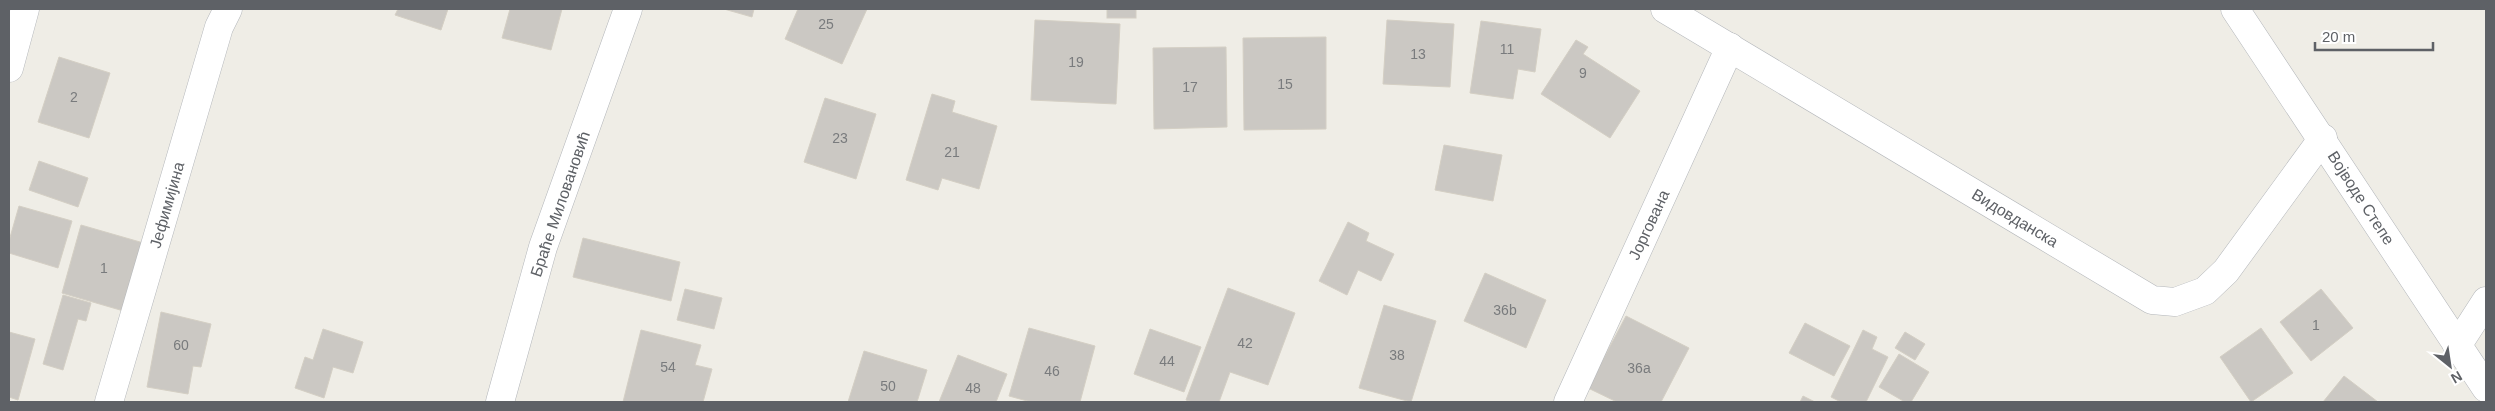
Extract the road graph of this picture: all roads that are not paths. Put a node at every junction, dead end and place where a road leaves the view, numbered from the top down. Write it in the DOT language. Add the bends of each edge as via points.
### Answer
graph roads {
  1 [pos="25,9"];
  2 [pos="228,9"];
  3 [pos="628,9"];
  4 [pos="1665,9"];
  5 [pos="2235,9"];
  6 [pos="1730,47"];
  7 [pos="9,68"];
  8 [pos="2323,138"];
  9 [pos="2486,301"];
  10 [pos="2458,346"];
  11 [pos="2486,388"];
  12 [pos="109,402"];
  13 [pos="500,402"];
  14 [pos="1568,402"];
  1 -- 7 [label="street"];
  2 -- 12 [label="street, Јефимијина" via="219,27"];
  3 -- 13 [label="street, Браће Миловановић" via="544,247"];
  4 -- 6 [label="street, Видовданска"];
  5 -- 8 [label="street, Војводе Степе"];
  6 -- 8 [label="street, Видовданска" via="2152,300 2176,302 2205,291 2226,272"];
  6 -- 14 [label="street, Јоргована"];
  8 -- 10 [label="street, Војводе Степе"];
  9 -- 10 [label="street"];
  10 -- 11 [label="street, Војводе Степе"];
}
